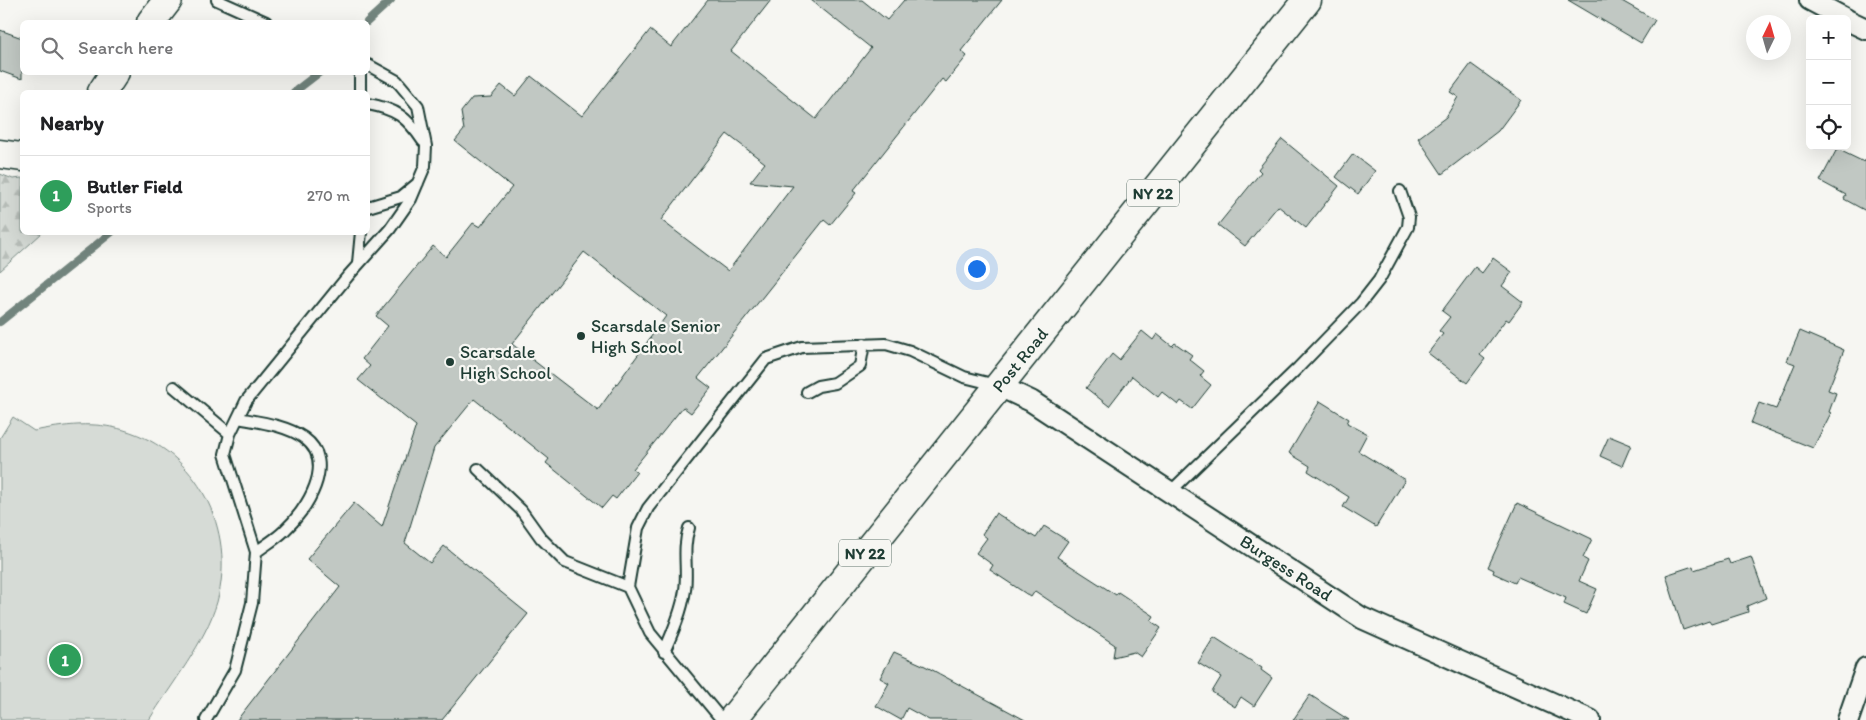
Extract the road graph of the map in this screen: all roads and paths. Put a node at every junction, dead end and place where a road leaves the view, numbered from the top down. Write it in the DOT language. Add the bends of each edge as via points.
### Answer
graph roads {
  1 [pos="168,0"];
  2 [pos="217,0"];
  3 [pos="1307,0"];
  4 [pos="1810,0"];
  5 [pos="1838,15"];
  6 [pos="153,20"];
  7 [pos="262,20"];
  8 [pos="1851,22"];
  9 [pos="1866,29"];
  10 [pos="370,66"];
  11 [pos="113,75"];
  12 [pos="360,75"];
  13 [pos="103,90"];
  14 [pos="360,90"];
  15 [pos="370,104"];
  16 [pos="426,146"];
  17 [pos="0,154"];
  18 [pos="20,156"];
  19 [pos="420,182"];
  20 [pos="1400,191"];
  21 [pos="370,206"];
  22 [pos="361,235"];
  23 [pos="358,264"];
  24 [pos="864,344"];
  25 [pos="174,386"];
  26 [pos="999,386"];
  27 [pos="807,392"];
  28 [pos="238,418"];
  29 [pos="230,434"];
  30 [pos="478,469"];
  31 [pos="1170,492"];
  32 [pos="689,528"];
  33 [pos="256,552"];
  34 [pos="628,587"];
  35 [pos="664,652"];
  36 [pos="1866,668"];
  37 [pos="206,720"];
  38 [pos="722,720"];
  39 [pos="732,720"];
  40 [pos="1590,720"];
  41 [pos="1848,720"];
  1 -- 6 [label="main road"];
  2 -- 7 [label="lane"];
  3 -- 26 [label="main road, Post Road / NY 22"];
  4 -- 5 [label="street"];
  8 -- 9 [label="street"];
  10 -- 16 [label="lane" via="397,81 418,106"];
  11 -- 13 [label="main road"];
  12 -- 14 [label="lane"];
  15 -- 16 [label="lane" via="400,114 411,123"];
  16 -- 19 [label="lane"];
  17 -- 18 [label="main road"];
  19 -- 21 [label="lane" via="401,197"];
  19 -- 23 [label="lane" via="390,229"];
  20 -- 31 [label="lane" via="1409,217 1408,227 1379,280 1298,368"];
  22 -- 23 [label="lane"];
  23 -- 28 [label="lane" via="246,400"];
  24 -- 26 [label="lane" via="886,344 964,377"];
  24 -- 27 [label="lane" via="860,366 835,383"];
  24 -- 34 [label="lane" via="802,347 766,359 648,508 638,528"];
  25 -- 29 [label="lane"];
  26 -- 31 [label="street, Burgess Road" via="1031,401"];
  26 -- 39 [label="main road, Post Road / NY 22"];
  28 -- 29 [label="lane"];
  28 -- 33 [label="lane" via="281,428 305,438 316,453 319,468 315,488 301,512 284,532"];
  29 -- 33 [label="lane" via="225,454"];
  30 -- 34 [label="lane" via="521,510 541,538 565,562"];
  31 -- 40 [label="street, Burgess Road" via="1362,618"];
  32 -- 35 [label="lane" via="684,552 685,588 681,610"];
  33 -- 37 [label="lane" via="252,603 235,670"];
  34 -- 35 [label="lane" via="650,633"];
  35 -- 38 [label="lane"];
  36 -- 41 [label="street"];
}
